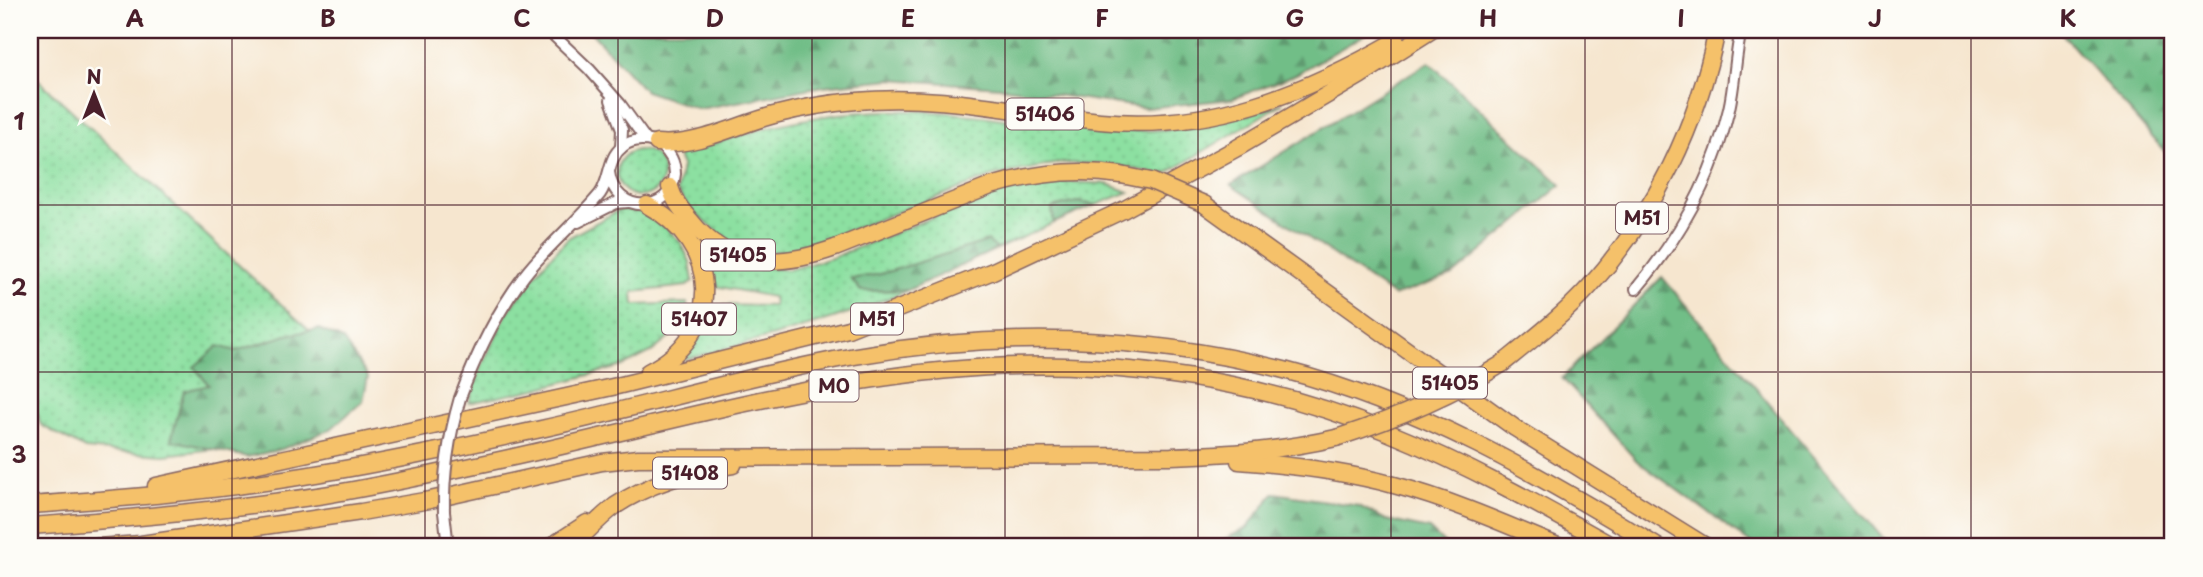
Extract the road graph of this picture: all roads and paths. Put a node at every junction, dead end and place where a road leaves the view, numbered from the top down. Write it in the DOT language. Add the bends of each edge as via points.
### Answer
graph roads {
  1 [pos="548,30"];
  2 [pos="1421,30"];
  3 [pos="1432,30"];
  4 [pos="1717,30"];
  5 [pos="1741,30"];
  6 [pos="606,88"];
  7 [pos="651,142"];
  8 [pos="621,148"];
  9 [pos="609,172"];
  10 [pos="670,187"];
  11 [pos="628,202"];
  12 [pos="647,205"];
  13 [pos="573,225"];
  14 [pos="1636,289"];
  15 [pos="617,386"];
  16 [pos="1171,456"];
  17 [pos="781,457"];
  18 [pos="124,498"];
  19 [pos="30,505"];
  20 [pos="444,512"];
  21 [pos="608,512"];
  22 [pos="30,526"];
  23 [pos="141,544"];
  24 [pos="97,547"];
  25 [pos="204,547"];
  26 [pos="440,547"];
  27 [pos="448,547"];
  28 [pos="550,547"];
  29 [pos="571,547"];
  30 [pos="1560,547"];
  31 [pos="1614,547"];
  32 [pos="1658,547"];
  33 [pos="1707,547"];
  1 -- 6 [label="street"];
  2 -- 7 [label="highway, 51406" via="1297,92 1209,116 1103,121 897,98 787,112 672,145"];
  3 -- 15 [label="highway, M51" via="1158,192 993,271 848,329"];
  4 -- 16 [label="highway, M51, bridge" via="1690,125 1631,235 1590,286 1502,364 1425,407 1336,438 1254,453"];
  5 -- 14 [label="street" via="1729,109 1706,180 1670,246"];
  6 -- 7 [label="street"];
  6 -- 8 [label="street" via="622,130"];
  7 -- 8 [label="street, 51406" via="632,141"];
  7 -- 10 [label="street" via="664,148 673,162 675,176"];
  8 -- 9 [label="street"];
  9 -- 11 [label="street" via="615,191"];
  9 -- 13 [label="street" via="602,191"];
  10 -- 12 [label="street"];
  10 -- 33 [label="highway, 51405, bridge" via="673,198 708,239 742,257 778,262 814,256 1017,178 1078,171 1151,181 1203,204 1237,226 1515,428"];
  11 -- 12 [label="street"];
  11 -- 13 [label="street" via="616,203"];
  12 -- 15 [label="highway, 51407" via="670,219 699,261 703,309 694,333 680,351 663,365"];
  13 -- 20 [label="street, bridge" via="525,275 474,360 447,447"];
  15 -- 18 [label="highway" via="162,484"];
  16 -- 17 [label="highway"];
  16 -- 30 [label="highway" via="1305,468 1391,484 1466,508"];
  17 -- 21 [label="highway, 51408" via="691,472 637,494"];
  17 -- 23 [label="highway" via="602,462 430,500"];
  18 -- 19 [label="highway, M0"];
  18 -- 32 [label="highway, M0" via="417,456 856,356 953,343 1048,338 1126,343 1229,358 1393,405 1508,459"];
  20 -- 26 [label="street"];
  20 -- 27 [label="street"];
  21 -- 28 [label="highway"];
  21 -- 29 [label="highway, 51408"];
  22 -- 31 [label="highway, M0" via="142,518 327,494 815,390 943,371 1090,366 1257,391 1384,430 1442,455"];
  23 -- 24 [label="highway"];
  23 -- 25 [label="highway"];
}
